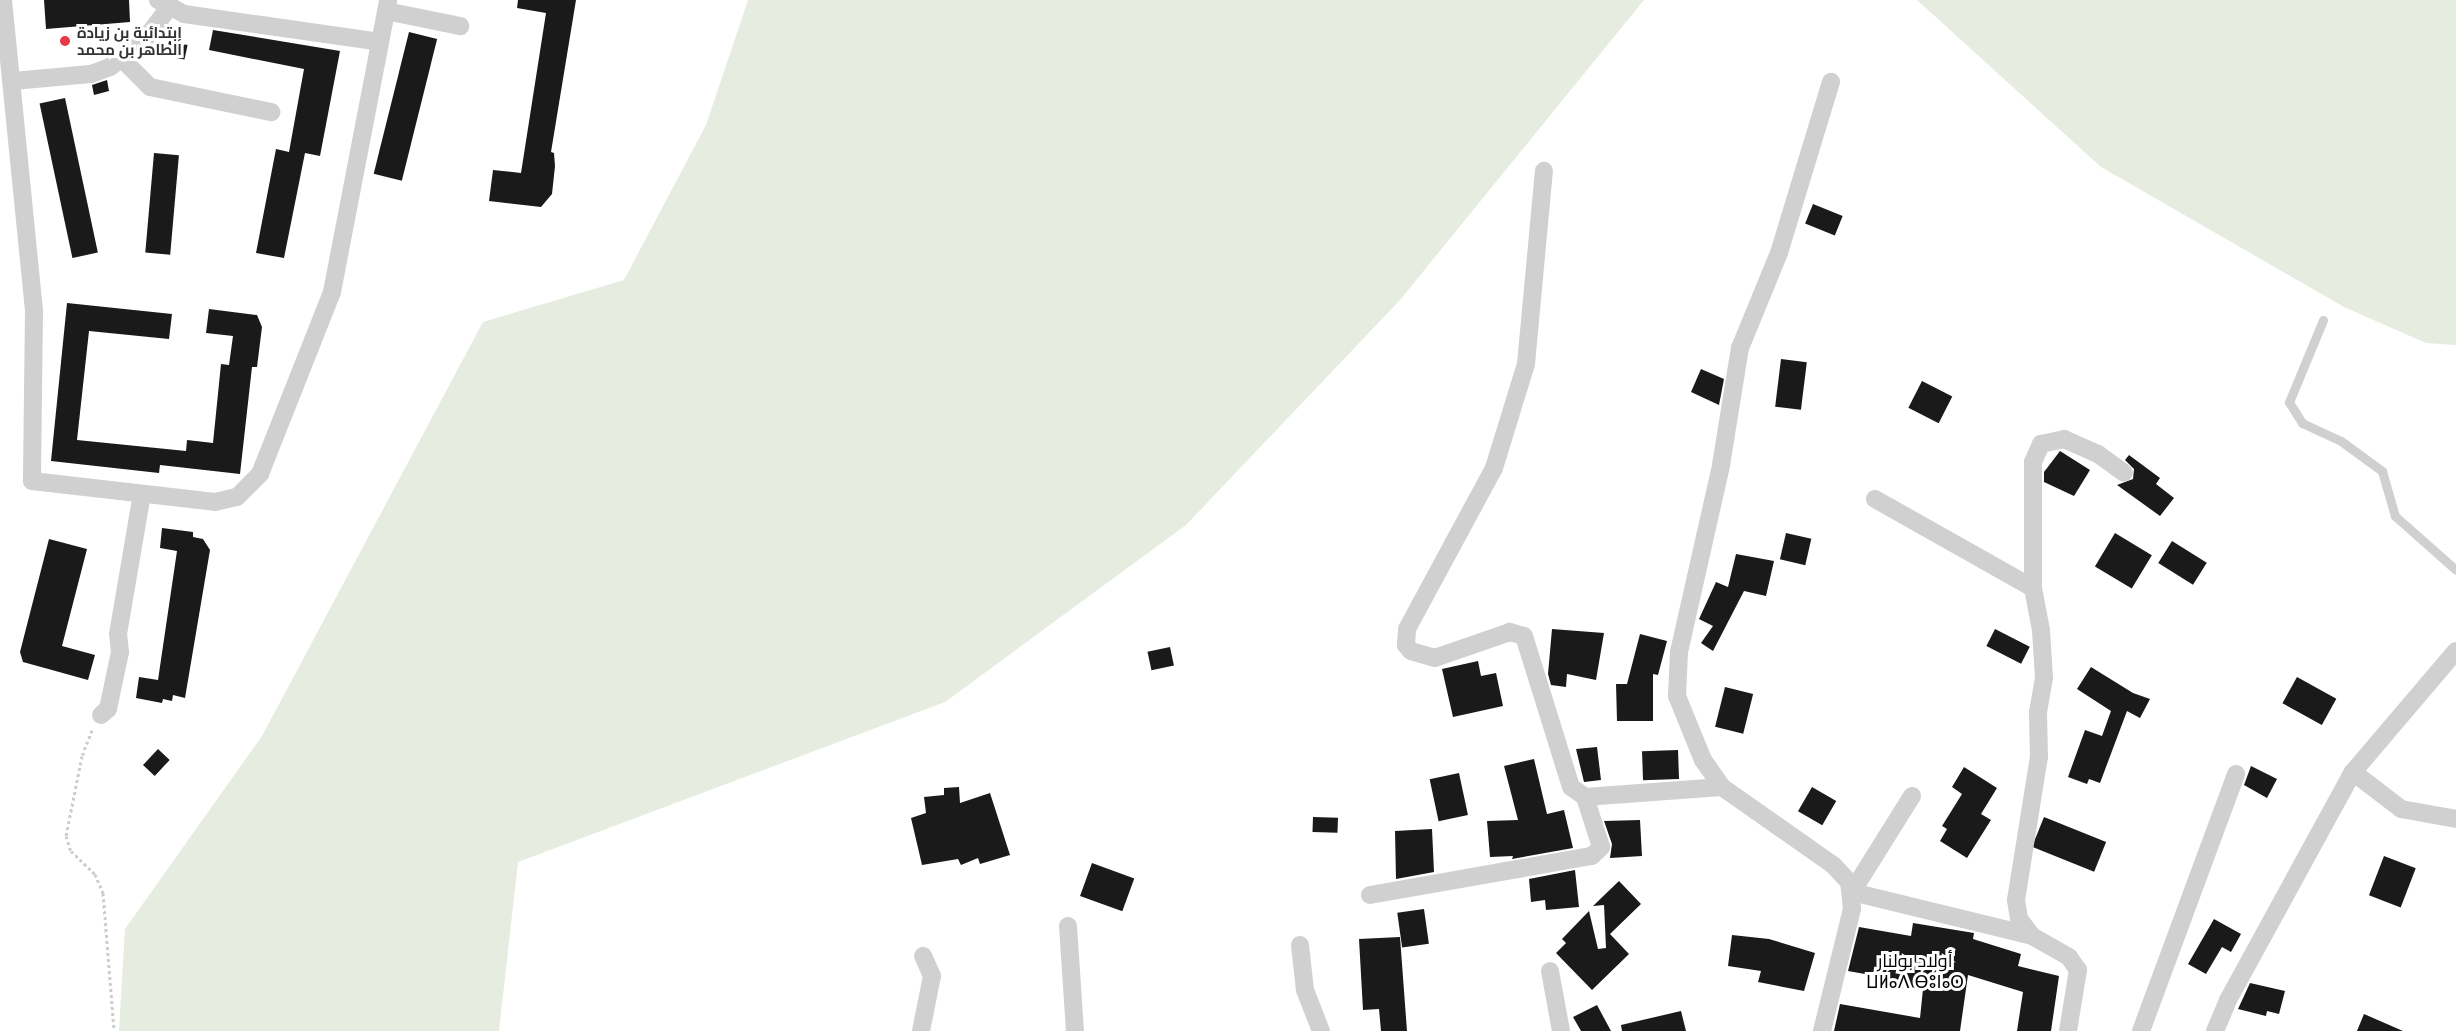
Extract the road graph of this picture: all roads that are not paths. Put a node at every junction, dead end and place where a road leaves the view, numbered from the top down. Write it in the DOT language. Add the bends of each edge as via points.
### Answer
graph roads {
  1 [pos="3,0"];
  2 [pos="165,3"];
  3 [pos="387,5"];
  4 [pos="460,26"];
  5 [pos="380,42"];
  6 [pos="123,60"];
  7 [pos="13,81"];
  8 [pos="1832,82"];
  9 [pos="270,112"];
  10 [pos="1544,171"];
  11 [pos="2323,320"];
  12 [pos="2124,473"];
  13 [pos="142,494"];
  14 [pos="1875,499"];
  15 [pos="2456,570"];
  16 [pos="2033,588"];
  17 [pos="2456,651"];
  18 [pos="101,715"];
  19 [pos="2353,772"];
  20 [pos="2236,774"];
  21 [pos="1722,787"];
  22 [pos="1912,796"];
  23 [pos="1585,797"];
  24 [pos="2456,819"];
  25 [pos="1852,892"];
  26 [pos="1370,895"];
  27 [pos="1068,926"];
  28 [pos="2032,936"];
  29 [pos="1300,945"];
  30 [pos="923,956"];
  31 [pos="1551,971"];
  32 [pos="921,1031"];
  33 [pos="1075,1031"];
  34 [pos="1321,1031"];
  35 [pos="1561,1031"];
  36 [pos="1822,1031"];
  37 [pos="2068,1031"];
  38 [pos="2141,1031"];
  39 [pos="2215,1031"];
  1 -- 7 [label="street"];
  2 -- 5 [label="street" via="184,14"];
  2 -- 6 [label="street"];
  3 -- 4 [label="street"];
  3 -- 5 [label="street"];
  5 -- 13 [label="street" via="333,292 260,474 237,497 215,502"];
  6 -- 7 [label="street" via="92,74"];
  6 -- 9 [label="street" via="150,87"];
  7 -- 13 [label="street" via="34,311 32,481"];
  8 -- 21 [label="street" via="1779,253 1740,348 1721,465 1679,652 1677,696 1703,760"];
  10 -- 23 [label="street" via="1526,364 1494,468 1407,629 1406,645 1411,651 1435,658 1510,632 1524,636 1571,788"];
  11 -- 15 [label="lane" via="2289,402 2302,423 2341,441 2382,471 2395,516"];
  12 -- 16 [label="street" via="2098,454 2064,439 2041,444 2033,462"];
  13 -- 18 [label="street" via="118,634 120,652 108,709"];
  14 -- 16 [label="street"];
  16 -- 28 [label="street" via="2042,630 2044,678 2038,712 2039,757 2016,900 2019,920"];
  17 -- 19 [label="street"];
  19 -- 24 [label="street" via="2401,809"];
  19 -- 39 [label="street" via="2228,1000"];
  20 -- 38 [label="street"];
  21 -- 23 [label="street"];
  21 -- 25 [label="street" via="1833,866 1849,882"];
  22 -- 25 [label="street"];
  23 -- 26 [label="street" via="1599,834 1598,853"];
  25 -- 28 [label="street"];
  25 -- 36 [label="street"];
  27 -- 33 [label="street"];
  28 -- 37 [label="street" via="2069,957 2078,970"];
  29 -- 34 [label="street" via="1305,990"];
  30 -- 32 [label="street" via="932,976"];
  31 -- 35 [label="street"];
}
